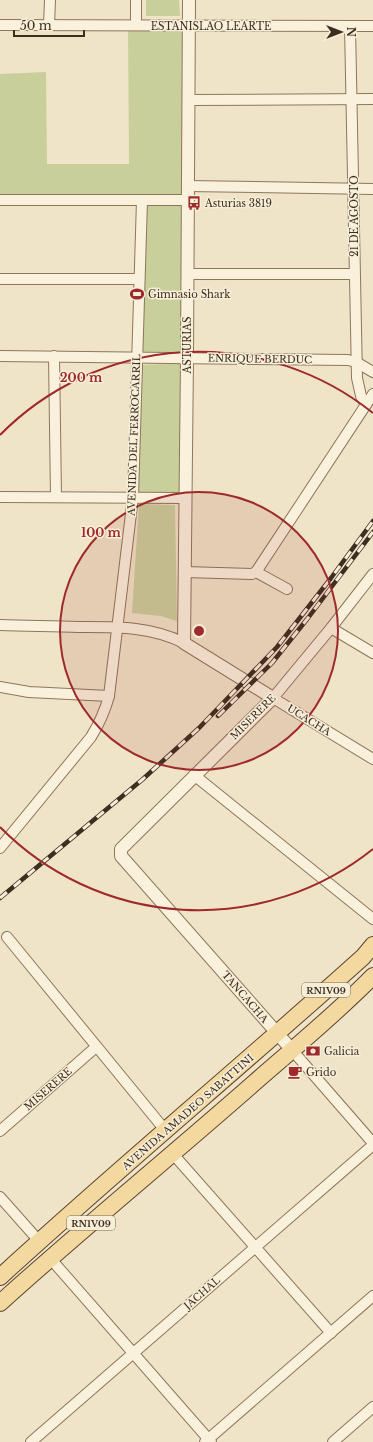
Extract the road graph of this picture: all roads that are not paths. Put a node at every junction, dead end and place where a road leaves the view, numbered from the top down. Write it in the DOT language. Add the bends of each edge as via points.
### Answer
graph roads {
  1 [pos="50,0"];
  2 [pos="136,0"];
  3 [pos="189,0"];
  4 [pos="0,25"];
  5 [pos="49,25"];
  6 [pos="136,25"];
  7 [pos="188,26"];
  8 [pos="350,26"];
  9 [pos="373,26"];
  10 [pos="352,99"];
  11 [pos="373,99"];
  12 [pos="188,100"];
  13 [pos="187,186"];
  14 [pos="354,188"];
  15 [pos="373,189"];
  16 [pos="0,200"];
  17 [pos="142,200"];
  18 [pos="187,200"];
  19 [pos="187,274"];
  20 [pos="354,274"];
  21 [pos="0,279"];
  22 [pos="140,279"];
  23 [pos="0,356"];
  24 [pos="54,356"];
  25 [pos="138,358"];
  26 [pos="187,358"];
  27 [pos="356,362"];
  28 [pos="373,372"];
  29 [pos="373,394"];
  30 [pos="366,405"];
  31 [pos="0,497"];
  32 [pos="56,497"];
  33 [pos="133,498"];
  34 [pos="185,498"];
  35 [pos="185,572"];
  36 [pos="256,572"];
  37 [pos="373,574"];
  38 [pos="287,589"];
  39 [pos="0,625"];
  40 [pos="118,627"];
  41 [pos="331,628"];
  42 [pos="184,643"];
  43 [pos="373,653"];
  44 [pos="0,687"];
  45 [pos="109,696"];
  46 [pos="273,698"];
  47 [pos="373,759"];
  48 [pos="194,775"];
  49 [pos="0,848"];
  50 [pos="121,849"];
  51 [pos="373,919"];
  52 [pos="7,937"];
  53 [pos="373,945"];
  54 [pos="373,976"];
  55 [pos="278,1034"];
  56 [pos="96,1046"];
  57 [pos="292,1050"];
  58 [pos="165,1130"];
  59 [pos="0,1131"];
  60 [pos="373,1144"];
  61 [pos="173,1154"];
  62 [pos="0,1197"];
  63 [pos="38,1242"];
  64 [pos="255,1247"];
  65 [pos="50,1258"];
  66 [pos="0,1276"];
  67 [pos="373,1296"];
  68 [pos="0,1303"];
  69 [pos="331,1332"];
  70 [pos="133,1354"];
  71 [pos="373,1407"];
  72 [pos="208,1441"];
  73 [pos="31,1442"];
  74 [pos="333,1442"];
  1 -- 5 [label="street"];
  2 -- 6 [label="street"];
  3 -- 7 [label="street, ASTURIAS"];
  4 -- 5 [label="street, ESTANISLAO LEARTE"];
  5 -- 6 [label="street, ESTANISLAO LEARTE"];
  6 -- 7 [label="street, ESTANISLAO LEARTE"];
  7 -- 8 [label="street, ESTANISLAO LEARTE"];
  7 -- 12 [label="street, ASTURIAS"];
  8 -- 9 [label="street, ESTANISLAO LEARTE"];
  8 -- 10 [label="street, 21 DE AGOSTO"];
  10 -- 11 [label="street"];
  10 -- 12 [label="street"];
  10 -- 14 [label="street, 21 DE AGOSTO"];
  12 -- 13 [label="street, ASTURIAS"];
  13 -- 14 [label="street"];
  13 -- 18 [label="street, ASTURIAS"];
  14 -- 15 [label="street"];
  14 -- 20 [label="street, 21 DE AGOSTO"];
  16 -- 17 [label="street"];
  17 -- 18 [label="street"];
  17 -- 22 [label="street, AVENIDA DEL FERROCARRIL"];
  18 -- 19 [label="street, ASTURIAS"];
  19 -- 20 [label="street"];
  19 -- 26 [label="street, ASTURIAS"];
  20 -- 27 [label="street, 21 DE AGOSTO"];
  21 -- 22 [label="street"];
  22 -- 25 [label="street, AVENIDA DEL FERROCARRIL"];
  23 -- 24 [label="street, ENRIQUE BERDUC"];
  24 -- 25 [label="street, ENRIQUE BERDUC"];
  24 -- 32 [label="street"];
  25 -- 26 [label="street, ENRIQUE BERDUC"];
  25 -- 33 [label="street, AVENIDA DEL FERROCARRIL"];
  26 -- 27 [label="street, ENRIQUE BERDUC"];
  26 -- 34 [label="street, ASTURIAS"];
  27 -- 28 [label="street, ENRIQUE BERDUC"];
  27 -- 30 [label="street, 21 DE AGOSTO" via="361,396"];
  29 -- 30 [label="street"];
  30 -- 36 [label="street"];
  31 -- 32 [label="street"];
  32 -- 33 [label="street"];
  33 -- 34 [label="street"];
  33 -- 40 [label="street, AVENIDA DEL FERROCARRIL"];
  34 -- 35 [label="street, ASTURIAS"];
  35 -- 36 [label="street"];
  35 -- 42 [label="street, ASTURIAS"];
  36 -- 38 [label="street"];
  37 -- 41 [label="street, MISERERE"];
  39 -- 40 [label="street"];
  40 -- 42 [label="street" via="154,631"];
  40 -- 45 [label="street, AVENIDA DEL FERROCARRIL"];
  41 -- 43 [label="street"];
  41 -- 46 [label="street, MISERERE"];
  42 -- 46 [label="street, UCACHA"];
  44 -- 45 [label="street" via="29,692"];
  45 -- 49 [label="street, AVENIDA DEL FERROCARRIL" via="104,714 91,737"];
  46 -- 47 [label="street, UCACHA"];
  46 -- 48 [label="street, MISERERE"];
  48 -- 50 [label="street, MISERERE"];
  48 -- 51 [label="street"];
  50 -- 55 [label="street, TANCACHA" via="121,856"];
  52 -- 56 [label="street"];
  53 -- 55 [label="main road, AVENIDA AMADEO SABATTINI / RN1V09"];
  54 -- 57 [label="main road, RN1V09"];
  55 -- 57 [label="street, TANCACHA"];
  55 -- 58 [label="main road, AVENIDA AMADEO SABATTINI / RN1V09"];
  56 -- 58 [label="street"];
  56 -- 59 [label="street, MISERERE"];
  57 -- 60 [label="street, TANCACHA"];
  57 -- 61 [label="main road, RN1V09"];
  58 -- 63 [label="main road, AVENIDA AMADEO SABATTINI / RN1V09"];
  60 -- 64 [label="street, JACHAL"];
  61 -- 64 [label="street"];
  61 -- 65 [label="main road, RN1V09"];
  62 -- 63 [label="street"];
  63 -- 66 [label="main road, AVENIDA AMADEO SABATTINI / RN1V09"];
  64 -- 69 [label="street"];
  64 -- 70 [label="street, JACHAL"];
  65 -- 68 [label="main road, RN1V09"];
  65 -- 70 [label="street"];
  67 -- 69 [label="street"];
  69 -- 72 [label="street"];
  70 -- 72 [label="street"];
  70 -- 73 [label="street, JACHAL"];
  71 -- 74 [label="street"];
}
